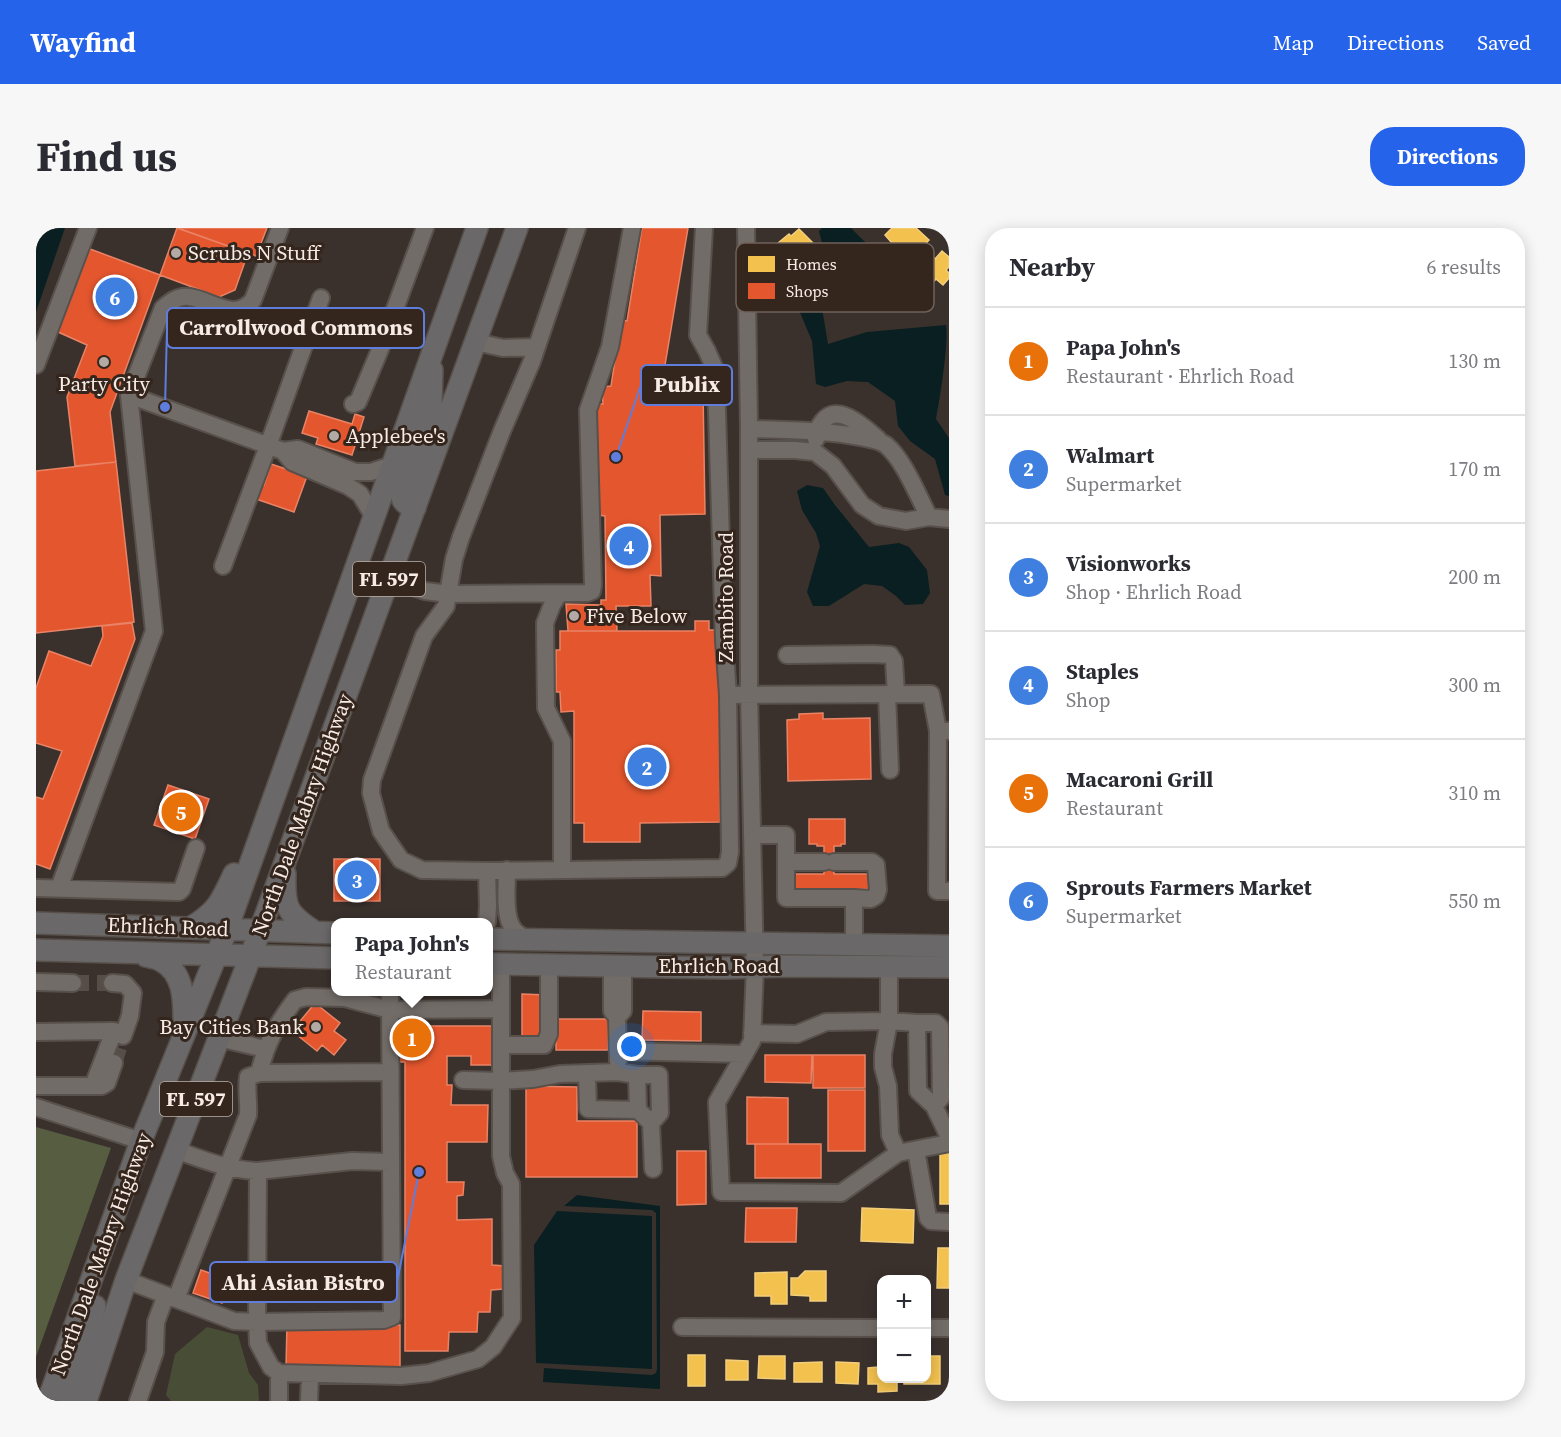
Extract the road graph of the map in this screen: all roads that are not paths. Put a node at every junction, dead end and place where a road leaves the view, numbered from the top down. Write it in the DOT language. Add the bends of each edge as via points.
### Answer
graph roads {
  1 [pos="88,228"];
  2 [pos="280,228"];
  3 [pos="425,228"];
  4 [pos="477,228"];
  5 [pos="517,228"];
  6 [pos="577,228"];
  7 [pos="632,228"];
  8 [pos="704,228"];
  9 [pos="746,228"];
  10 [pos="746,243"];
  11 [pos="321,298"];
  12 [pos="747,312"];
  13 [pos="476,342"];
  14 [pos="536,348"];
  15 [pos="433,351"];
  16 [pos="36,365"];
  17 [pos="129,395"];
  18 [pos="352,404"];
  19 [pos="749,429"];
  20 [pos="816,431"];
  21 [pos="276,448"];
  22 [pos="749,450"];
  23 [pos="815,452"];
  24 [pos="392,465"];
  25 [pos="415,508"];
  26 [pos="374,516"];
  27 [pos="928,517"];
  28 [pos="949,519"];
  29 [pos="223,566"];
  30 [pos="389,579"];
  31 [pos="449,594"];
  32 [pos="559,594"];
  33 [pos="787,655"];
  34 [pos="749,694"];
  35 [pos="891,694"];
  36 [pos="728,695"];
  37 [pos="943,731"];
  38 [pos="890,770"];
  39 [pos="272,802"];
  40 [pos="752,835"];
  41 [pos="196,848"];
  42 [pos="286,858"];
  43 [pos="786,862"];
  44 [pos="507,870"];
  45 [pos="562,870"];
  46 [pos="487,871"];
  47 [pos="36,888"];
  48 [pos="59,888"];
  49 [pos="949,891"];
  50 [pos="854,898"];
  51 [pos="487,918"];
  52 [pos="36,923"];
  53 [pos="190,928"];
  54 [pos="227,929"];
  55 [pos="260,930"];
  56 [pos="325,932"];
  57 [pos="493,939"];
  58 [pos="530,940"];
  59 [pos="754,944"];
  60 [pos="854,945"];
  61 [pos="949,946"];
  62 [pos="36,950"];
  63 [pos="134,953"];
  64 [pos="218,955"];
  65 [pos="251,955"];
  66 [pos="331,957"];
  67 [pos="495,965"];
  68 [pos="549,966"];
  69 [pos="617,966"];
  70 [pos="755,967"];
  71 [pos="889,967"];
  72 [pos="949,967"];
  73 [pos="36,982"];
  74 [pos="73,983"];
  75 [pos="112,983"];
  76 [pos="331,996"];
  77 [pos="348,996"];
  78 [pos="390,996"];
  79 [pos="501,1009"];
  80 [pos="390,1010"];
  81 [pos="888,1021"];
  82 [pos="36,1032"];
  83 [pos="752,1033"];
  84 [pos="123,1036"];
  85 [pos="184,1036"];
  86 [pos="219,1038"];
  87 [pos="501,1045"];
  88 [pos="266,1049"];
  89 [pos="618,1051"];
  90 [pos="745,1054"];
  91 [pos="390,1071"];
  92 [pos="618,1072"];
  93 [pos="259,1073"];
  94 [pos="587,1073"];
  95 [pos="637,1075"];
  96 [pos="462,1080"];
  97 [pos="501,1081"];
  98 [pos="36,1086"];
  99 [pos="36,1107"];
  100 [pos="638,1110"];
  101 [pos="651,1122"];
  102 [pos="949,1137"];
  103 [pos="141,1141"];
  104 [pos="949,1143"];
  105 [pos="176,1150"];
  106 [pos="916,1150"];
  107 [pos="898,1154"];
  108 [pos="392,1162"];
  109 [pos="228,1168"];
  110 [pos="653,1169"];
  111 [pos="258,1171"];
  112 [pos="949,1222"];
  113 [pos="126,1280"];
  114 [pos="89,1285"];
  115 [pos="171,1297"];
  116 [pos="256,1322"];
  117 [pos="682,1327"];
  118 [pos="877,1328"];
  119 [pos="931,1328"];
  120 [pos="949,1328"];
  121 [pos="279,1373"];
  122 [pos="310,1374"];
  123 [pos="48,1401"];
  124 [pos="67,1401"];
  125 [pos="86,1401"];
  126 [pos="138,1401"];
  127 [pos="279,1401"];
  128 [pos="309,1401"];
  1 -- 16 [label="street"];
  2 -- 17 [label="street" via="248,306 226,309 182,297 163,308"];
  3 -- 18 [label="street" via="367,382 358,402"];
  4 -- 15 [label="main road, North Dale Mabry Highway / FL 597"];
  5 -- 13 [label="main road, North Dale Mabry Highway / FL 597"];
  6 -- 14 [label="street"];
  7 -- 32 [label="street" via="610,347 588,410 592,591"];
  8 -- 36 [label="street" via="698,334 716,380"];
  9 -- 10 [label="street, Zambito Road"];
  11 -- 21 [label="street"];
  12 -- 19 [label="street, Zambito Road"];
  13 -- 14 [label="street" via="503,348"];
  13 -- 25 [label="main road, North Dale Mabry Highway / FL 597"];
  14 -- 31 [label="street" via="461,537"];
  15 -- 24 [label="main road, North Dale Mabry Highway / FL 597"];
  15 -- 25 [label="main road" via="431,405 401,494 406,504"];
  17 -- 21 [label="street"];
  17 -- 48 [label="street" via="154,631"];
  19 -- 20 [label="street"];
  19 -- 22 [label="street, Zambito Road"];
  20 -- 23 [label="street"];
  20 -- 27 [label="street" via="825,418 835,414 863,426 900,460"];
  21 -- 24 [label="street" via="298,449 355,472"];
  21 -- 26 [label="street" via="292,462 360,494"];
  21 -- 29 [label="street"];
  22 -- 23 [label="street"];
  22 -- 34 [label="street, Zambito Road"];
  23 -- 27 [label="street" via="833,466 862,505 879,516 906,520"];
  24 -- 26 [label="main road, North Dale Mabry Highway / FL 597"];
  25 -- 30 [label="main road, North Dale Mabry Highway / FL 597"];
  26 -- 39 [label="main road, North Dale Mabry Highway / FL 597"];
  27 -- 28 [label="street"];
  30 -- 31 [label="street"];
  30 -- 42 [label="main road, North Dale Mabry Highway / FL 597"];
  31 -- 32 [label="street"];
  31 -- 46 [label="street" via="444,611 424,636 372,780 371,793 381,831 401,860 422,870"];
  32 -- 45 [label="street" via="545,623 546,708 562,741"];
  33 -- 35 [label="street" via="890,656 894,661"];
  34 -- 35 [label="street"];
  34 -- 36 [label="street"];
  34 -- 40 [label="street, Zambito Road"];
  35 -- 37 [label="street" via="931,694"];
  35 -- 38 [label="street"];
  36 -- 45 [label="street" via="728,863 722,867"];
  37 -- 49 [label="street" via="937,891"];
  39 -- 53 [label="main road" via="258,819 222,899 210,915"];
  39 -- 54 [label="main road, North Dale Mabry Highway / FL 597"];
  40 -- 43 [label="street" via="786,835"];
  40 -- 59 [label="street, Zambito Road"];
  41 -- 48 [label="street" via="179,892"];
  42 -- 55 [label="main road, North Dale Mabry Highway / FL 597"];
  42 -- 56 [label="main road" via="287,908 300,922"];
  43 -- 50 [label="street" via="786,898"];
  43 -- 50 [label="street" via="872,861 876,865 876,896"];
  44 -- 45 [label="street"];
  44 -- 46 [label="street"];
  44 -- 58 [label="street" via="511,926"];
  46 -- 51 [label="street"];
  47 -- 48 [label="street"];
  50 -- 60 [label="street"];
  52 -- 53 [label="main road, Ehrlich Road"];
  53 -- 54 [label="main road, Ehrlich Road"];
  54 -- 55 [label="main road, Ehrlich Road"];
  54 -- 64 [label="main road, North Dale Mabry Highway / FL 597"];
  55 -- 56 [label="main road, Ehrlich Road"];
  55 -- 65 [label="main road, North Dale Mabry Highway / FL 597"];
  57 -- 58 [label="main road, Ehrlich Road"];
  58 -- 59 [label="main road, Ehrlich Road"];
  59 -- 60 [label="main road, Ehrlich Road"];
  59 -- 70 [label="street, Zambito Road"];
  60 -- 61 [label="main road, Ehrlich Road"];
  62 -- 63 [label="main road, Ehrlich Road"];
  63 -- 64 [label="main road, Ehrlich Road"];
  63 -- 85 [label="main road" via="161,961 173,971 184,1002"];
  64 -- 65 [label="main road, Ehrlich Road"];
  64 -- 85 [label="main road, North Dale Mabry Highway / FL 597"];
  65 -- 66 [label="main road, Ehrlich Road"];
  65 -- 86 [label="main road, North Dale Mabry Highway / FL 597"];
  67 -- 68 [label="main road, Ehrlich Road"];
  67 -- 79 [label="street"];
  68 -- 69 [label="main road, Ehrlich Road"];
  68 -- 87 [label="street" via="549,1034 544,1045"];
  69 -- 70 [label="main road, Ehrlich Road"];
  69 -- 89 [label="street" via="612,1011 617,1017"];
  70 -- 71 [label="main road, Ehrlich Road"];
  70 -- 83 [label="street, Zambito Road"];
  71 -- 72 [label="main road, Ehrlich Road"];
  71 -- 81 [label="street"];
  73 -- 74 [label="street"];
  75 -- 84 [label="street" via="125,984 133,993"];
  76 -- 88 [label="street" via="295,1000"];
  77 -- 80 [label="street"];
  78 -- 80 [label="street"];
  79 -- 80 [label="street"];
  79 -- 87 [label="street"];
  80 -- 91 [label="street"];
  81 -- 83 [label="street" via="825,1022 797,1034"];
  81 -- 102 [label="street" via="917,1023 918,1091 934,1106"];
  81 -- 107 [label="street" via="883,1067 888,1086 890,1135"];
  82 -- 98 [label="street" via="114,1031 109,1059 93,1086"];
  83 -- 90 [label="street, Zambito Road"];
  85 -- 103 [label="main road, North Dale Mabry Highway / FL 597"];
  86 -- 88 [label="street"];
  86 -- 105 [label="main road, North Dale Mabry Highway / FL 597"];
  87 -- 97 [label="street"];
  88 -- 93 [label="street"];
  89 -- 90 [label="street"];
  89 -- 92 [label="street"];
  90 -- 107 [label="street, Zambito Road" via="717,1102 721,1192 841,1193"];
  91 -- 93 [label="street"];
  91 -- 108 [label="street"];
  92 -- 94 [label="street"];
  92 -- 95 [label="street"];
  93 -- 109 [label="street" via="249,1077 248,1115"];
  94 -- 97 [label="street"];
  94 -- 100 [label="street" via="588,1109"];
  95 -- 100 [label="street"];
  95 -- 101 [label="street" via="659,1075 660,1113"];
  96 -- 97 [label="street"];
  97 -- 122 [label="street" via="501,1156 511,1184 512,1318 503,1332 478,1359 429,1373"];
  99 -- 103 [label="street"];
  100 -- 101 [label="street"];
  101 -- 110 [label="street"];
  103 -- 114 [label="main road, North Dale Mabry Highway / FL 597"];
  104 -- 106 [label="street"];
  105 -- 109 [label="street"];
  105 -- 113 [label="main road, North Dale Mabry Highway / FL 597"];
  106 -- 107 [label="street"];
  106 -- 112 [label="street" via="928,1218"];
  108 -- 111 [label="street" via="352,1161"];
  108 -- 116 [label="street" via="392,1317"];
  109 -- 111 [label="street"];
  109 -- 115 [label="street"];
  111 -- 116 [label="street"];
  113 -- 115 [label="street"];
  113 -- 125 [label="main road, North Dale Mabry Highway / FL 597"];
  114 -- 123 [label="main road, North Dale Mabry Highway / FL 597"];
  114 -- 124 [label="main road" via="95,1310"];
  115 -- 116 [label="street" via="234,1320"];
  115 -- 126 [label="street" via="156,1322 155,1352"];
  116 -- 121 [label="street" via="258,1343 271,1367"];
  117 -- 118 [label="street"];
  119 -- 120 [label="street"];
  121 -- 122 [label="street"];
  121 -- 127 [label="street"];
  122 -- 128 [label="street"];
}
